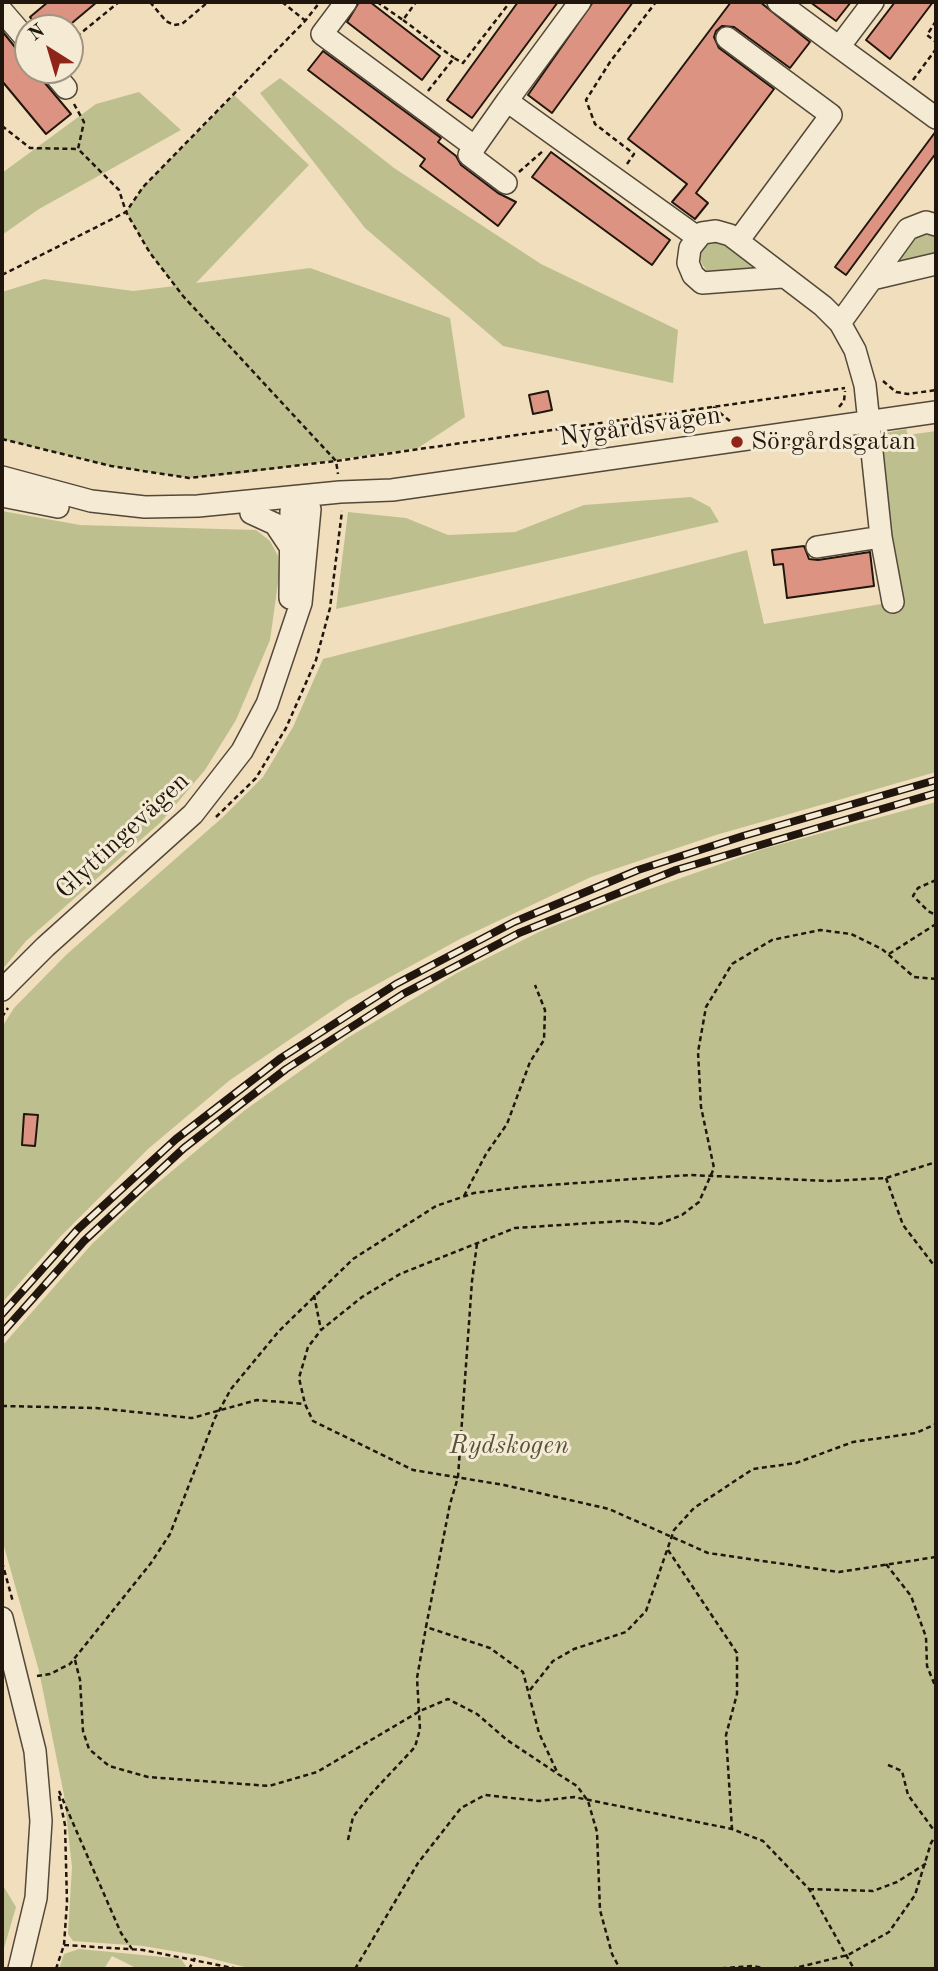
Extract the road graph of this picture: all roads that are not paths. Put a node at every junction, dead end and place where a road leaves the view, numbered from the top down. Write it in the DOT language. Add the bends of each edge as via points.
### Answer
graph roads {
  1 [pos="346,2"];
  2 [pos="580,2"];
  3 [pos="778,2"];
  4 [pos="873,2"];
  5 [pos="727,38"];
  6 [pos="839,47"];
  7 [pos="63,84"];
  8 [pos="66,88"];
  9 [pos="507,101"];
  10 [pos="936,118"];
  11 [pos="475,147"];
  12 [pos="506,183"];
  13 [pos="936,225"];
  14 [pos="697,237"];
  15 [pos="738,241"];
  16 [pos="936,264"];
  17 [pos="782,276"];
  18 [pos="873,279"];
  19 [pos="840,323"];
  20 [pos="936,412"];
  21 [pos="869,423"];
  22 [pos="2,477"];
  23 [pos="2,496"];
  24 [pos="300,506"];
  25 [pos="251,513"];
  26 [pos="881,537"];
  27 [pos="817,547"];
  28 [pos="290,548"];
  29 [pos="894,602"];
  30 [pos="281,670"];
  31 [pos="2,990"];
  32 [pos="2,1618"];
  33 [pos="19,1969"];
  1 -- 11 [label="street" via="322,34"];
  2 -- 9 [label="street"];
  3 -- 6 [label="street"];
  4 -- 6 [label="street"];
  5 -- 15 [label="street" via="831,116"];
  6 -- 10 [label="street"];
  7 -- 8 [label="street"];
  9 -- 11 [label="street"];
  9 -- 14 [label="street"];
  11 -- 12 [label="street" via="469,155"];
  13 -- 18 [label="street" via="926,222 908,229"];
  14 -- 15 [label="street" via="710,230"];
  14 -- 17 [label="street" via="688,262 702,283"];
  15 -- 17 [label="street"];
  16 -- 18 [label="street"];
  17 -- 19 [label="street"];
  18 -- 19 [label="street"];
  19 -- 21 [label="street" via="855,349"];
  20 -- 21 [label="street, Nygårdsvägen"];
  21 -- 24 [label="street, Nygårdsvägen" via="392,490 341,492"];
  21 -- 26 [label="street"];
  22 -- 24 [label="street, Nygårdsvägen" via="92,501 145,507"];
  23 -- 25 [label="street, Nygårdsvägen" via="89,513 150,517"];
  24 -- 25 [label="street, Nygårdsvägen"];
  24 -- 28 [label="street, Glyttingevägen"];
  24 -- 30 [label="street, Glyttingevägen" via="301,603"];
  25 -- 28 [label="street" via="275,524"];
  26 -- 27 [label="street"];
  26 -- 29 [label="street"];
  28 -- 30 [label="street, Glyttingevägen" via="290,604"];
  30 -- 31 [label="street, Glyttingevägen" via="242,751 193,814"];
  32 -- 33 [label="street" via="35,1751 40,1821 36,1898"];
}
